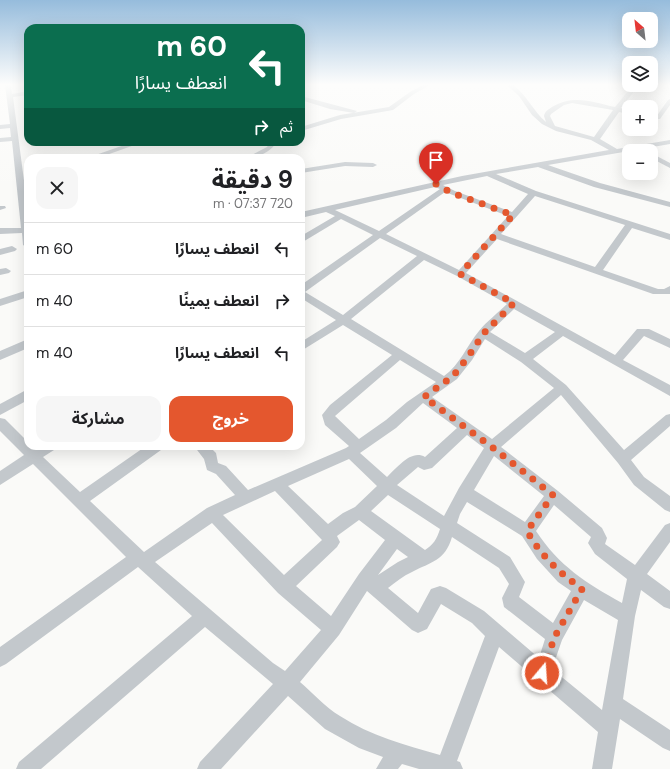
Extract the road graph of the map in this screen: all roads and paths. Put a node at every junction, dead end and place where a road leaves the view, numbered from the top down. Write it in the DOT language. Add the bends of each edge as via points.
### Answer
graph roads {
  1 [pos="12,121"];
  2 [pos="327,121"];
  3 [pos="542,121"];
  4 [pos="548,121"];
  5 [pos="608,121"];
  6 [pos="13,126"];
  7 [pos="0,127"];
  8 [pos="552,127"];
  9 [pos="305,128"];
  10 [pos="15,139"];
  11 [pos="0,140"];
  12 [pos="595,140"];
  13 [pos="670,142"];
  14 [pos="658,144"];
  15 [pos="128,146"];
  16 [pos="271,146"];
  17 [pos="622,150"];
  18 [pos="615,151"];
  19 [pos="103,154"];
  20 [pos="258,154"];
  21 [pos="658,159"];
  22 [pos="537,164"];
  23 [pos="373,165"];
  24 [pos="670,166"];
  25 [pos="305,170"];
  26 [pos="487,174"];
  27 [pos="436,184"];
  28 [pos="24,187"];
  29 [pos="21,189"];
  30 [pos="445,189"];
  31 [pos="533,193"];
  32 [pos="670,205"];
  33 [pos="327,209"];
  34 [pos="24,214"];
  35 [pos="305,215"];
  36 [pos="513,215"];
  37 [pos="341,216"];
  38 [pos="630,224"];
  39 [pos="24,230"];
  40 [pos="0,232"];
  41 [pos="379,234"];
  42 [pos="495,235"];
  43 [pos="670,237"];
  44 [pos="305,238"];
  45 [pos="12,249"];
  46 [pos="0,252"];
  47 [pos="423,256"];
  48 [pos="598,270"];
  49 [pos="460,274"];
  50 [pos="305,287"];
  51 [pos="670,290"];
  52 [pos="24,294"];
  53 [pos="305,296"];
  54 [pos="0,303"];
  55 [pos="514,303"];
  56 [pos="343,320"];
  57 [pos="563,331"];
  58 [pos="484,333"];
  59 [pos="305,344"];
  60 [pos="670,344"];
  61 [pos="24,345"];
  62 [pos="400,354"];
  63 [pos="0,356"];
  64 [pos="525,359"];
  65 [pos="616,361"];
  66 [pos="445,382"];
  67 [pos="562,388"];
  68 [pos="670,391"];
  69 [pos="24,396"];
  70 [pos="424,397"];
  71 [pos="0,410"];
  72 [pos="670,419"];
  73 [pos="0,423"];
  74 [pos="466,428"];
  75 [pos="24,446"];
  76 [pos="492,447"];
  77 [pos="28,450"];
  78 [pos="43,450"];
  79 [pos="150,450"];
  80 [pos="206,450"];
  81 [pos="355,450"];
  82 [pos="34,456"];
  83 [pos="623,458"];
  84 [pos="0,479"];
  85 [pos="276,483"];
  86 [pos="386,486"];
  87 [pos="464,492"];
  88 [pos="553,495"];
  89 [pos="245,496"];
  90 [pos="79,501"];
  91 [pos="670,505"];
  92 [pos="360,512"];
  93 [pos="212,514"];
  94 [pos="449,526"];
  95 [pos="670,530"];
  96 [pos="527,531"];
  97 [pos="327,534"];
  98 [pos="395,539"];
  99 [pos="142,559"];
  100 [pos="424,559"];
  101 [pos="636,577"];
  102 [pos="370,583"];
  103 [pos="284,586"];
  104 [pos="582,589"];
  105 [pos="670,601"];
  106 [pos="627,616"];
  107 [pos="204,617"];
  108 [pos="333,629"];
  109 [pos="495,633"];
  110 [pos="555,636"];
  111 [pos="0,658"];
  112 [pos="542,673"];
  113 [pos="287,682"];
  114 [pos="613,704"];
  115 [pos="609,728"];
  116 [pos="670,741"];
  117 [pos="398,753"];
  118 [pos="449,768"];
  119 [pos="26,769"];
  120 [pos="206,769"];
  121 [pos="386,769"];
  122 [pos="602,769"];
  1 -- 6 [label="street"];
  2 -- 9 [label="street"];
  3 -- 8 [label="street"];
  4 -- 8 [label="street"];
  5 -- 12 [label="street"];
  6 -- 7 [label="street"];
  6 -- 10 [label="street"];
  8 -- 12 [label="street"];
  10 -- 11 [label="street"];
  10 -- 29 [label="street"];
  12 -- 18 [label="street"];
  13 -- 14 [label="street"];
  15 -- 19 [label="street"];
  16 -- 20 [label="street"];
  17 -- 18 [label="street"];
  18 -- 22 [label="street"];
  21 -- 24 [label="street"];
  22 -- 26 [label="street"];
  22 -- 32 [label="street" via="597,185"];
  23 -- 25 [label="street" via="345,164"];
  26 -- 27 [label="street"];
  26 -- 31 [label="street"];
  27 -- 30 [label="street"];
  27 -- 33 [label="street"];
  28 -- 29 [label="street"];
  29 -- 34 [label="street"];
  30 -- 36 [label="street"];
  30 -- 41 [label="street"];
  31 -- 36 [label="street"];
  31 -- 38 [label="street"];
  33 -- 35 [label="street"];
  33 -- 37 [label="street"];
  36 -- 42 [label="street"];
  37 -- 41 [label="street"];
  37 -- 44 [label="street"];
  38 -- 43 [label="street"];
  38 -- 48 [label="street"];
  39 -- 40 [label="street"];
  41 -- 47 [label="street"];
  41 -- 50 [label="street"];
  42 -- 48 [label="street"];
  42 -- 49 [label="street"];
  45 -- 46 [label="street"];
  47 -- 49 [label="street"];
  47 -- 56 [label="street"];
  48 -- 51 [label="street" via="657,292"];
  49 -- 55 [label="street"];
  52 -- 54 [label="street"];
  53 -- 56 [label="street"];
  55 -- 57 [label="street"];
  55 -- 58 [label="street"];
  56 -- 59 [label="street"];
  56 -- 62 [label="street"];
  57 -- 64 [label="street"];
  57 -- 65 [label="street"];
  58 -- 64 [label="street"];
  58 -- 66 [label="street" via="453,376"];
  60 -- 65 [label="street" via="643,332"];
  61 -- 63 [label="street"];
  62 -- 66 [label="street"];
  62 -- 81 [label="street" via="328,415 330,421"];
  64 -- 67 [label="street"];
  65 -- 68 [label="street"];
  66 -- 70 [label="street"];
  67 -- 76 [label="street"];
  67 -- 83 [label="street"];
  69 -- 71 [label="street"];
  70 -- 74 [label="street"];
  70 -- 81 [label="street"];
  72 -- 83 [label="street"];
  73 -- 75 [label="street"];
  74 -- 76 [label="street"];
  74 -- 86 [label="street" via="427,464 416,460"];
  76 -- 87 [label="street"];
  76 -- 88 [label="street"];
  77 -- 82 [label="street"];
  78 -- 82 [label="street"];
  79 -- 90 [label="street"];
  80 -- 89 [label="street" via="212,456 212,466 221,470"];
  81 -- 85 [label="street"];
  81 -- 86 [label="street"];
  82 -- 84 [label="street"];
  82 -- 90 [label="street"];
  83 -- 91 [label="street" via="639,480"];
  85 -- 89 [label="street"];
  85 -- 97 [label="street"];
  86 -- 92 [label="street"];
  86 -- 94 [label="street"];
  87 -- 94 [label="street"];
  87 -- 96 [label="street"];
  88 -- 96 [label="street"];
  88 -- 101 [label="street" via="597,533 599,538 596,546"];
  89 -- 93 [label="street"];
  90 -- 99 [label="street"];
  92 -- 97 [label="street"];
  92 -- 98 [label="street"];
  93 -- 99 [label="street"];
  93 -- 103 [label="street"];
  94 -- 100 [label="street" via="439,549"];
  94 -- 110 [label="street" via="506,564 511,576 517,581 510,601"];
  95 -- 101 [label="street"];
  96 -- 104 [label="street" via="551,564"];
  97 -- 103 [label="street" via="331,543"];
  98 -- 100 [label="street"];
  98 -- 102 [label="street"];
  99 -- 107 [label="street"];
  99 -- 111 [label="street"];
  100 -- 102 [label="street"];
  101 -- 105 [label="street"];
  101 -- 106 [label="street"];
  102 -- 108 [label="street"];
  102 -- 109 [label="street" via="416,623 421,623 440,594 478,617"];
  103 -- 108 [label="street"];
  104 -- 106 [label="street"];
  104 -- 110 [label="street"];
  106 -- 114 [label="street"];
  107 -- 113 [label="street" via="267,669"];
  107 -- 119 [label="street"];
  108 -- 113 [label="street"];
  109 -- 112 [label="street"];
  109 -- 118 [label="street"];
  110 -- 112 [label="street"];
  112 -- 115 [label="street"];
  113 -- 117 [label="street" via="332,722 366,741"];
  113 -- 120 [label="street"];
  114 -- 115 [label="street"];
  114 -- 116 [label="street"];
  115 -- 122 [label="street"];
  117 -- 118 [label="street"];
  117 -- 121 [label="street"];
}
